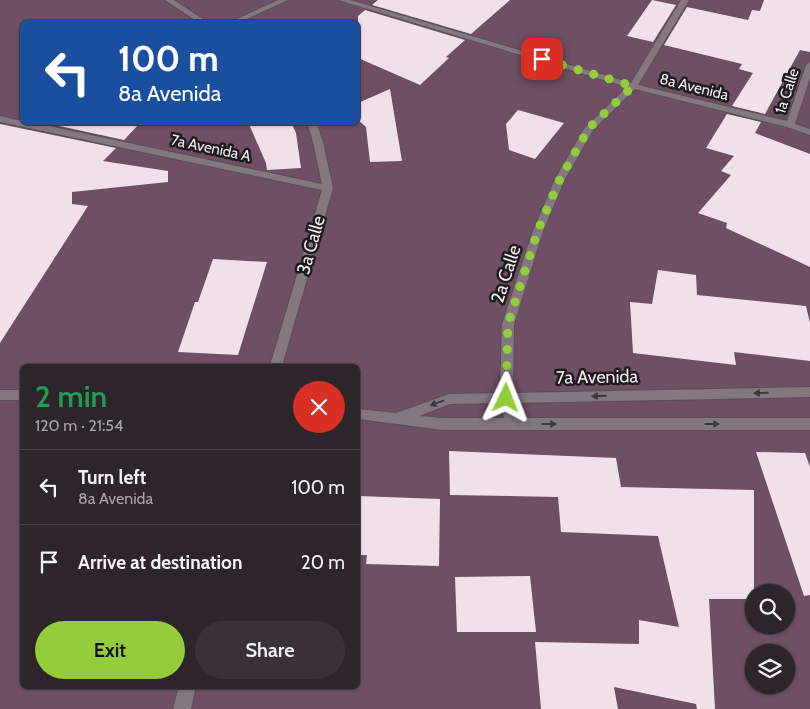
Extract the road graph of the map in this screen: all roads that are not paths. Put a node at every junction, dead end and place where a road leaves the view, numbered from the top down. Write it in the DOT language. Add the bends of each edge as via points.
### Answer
graph roads {
  1 [pos="169,0"];
  2 [pos="284,0"];
  3 [pos="342,0"];
  4 [pos="685,0"];
  5 [pos="200,20"];
  6 [pos="239,20"];
  7 [pos="810,65"];
  8 [pos="633,86"];
  9 [pos="0,118"];
  10 [pos="20,122"];
  11 [pos="33,125"];
  12 [pos="312,125"];
  13 [pos="790,125"];
  14 [pos="810,132"];
  15 [pos="328,188"];
  16 [pos="277,364"];
  17 [pos="810,392"];
  18 [pos="0,395"];
  19 [pos="20,396"];
  20 [pos="506,398"];
  21 [pos="360,414"];
  22 [pos="396,418"];
  23 [pos="512,424"];
  24 [pos="810,424"];
  25 [pos="187,689"];
  26 [pos="182,709"];
  1 -- 5 [label="street"];
  2 -- 6 [label="street"];
  3 -- 8 [label="street, 8a Avenida"];
  4 -- 8 [label="street, 2a Calle"];
  7 -- 13 [label="street, 1a Calle"];
  8 -- 13 [label="street, 8a Avenida"];
  8 -- 20 [label="street, 2a Calle" via="589,128 560,179 538,230 508,324"];
  9 -- 10 [label="street, 7a Avenida A"];
  11 -- 15 [label="street, 7a Avenida A"];
  12 -- 15 [label="street, 3a Calle"];
  13 -- 14 [label="street, 8a Avenida"];
  15 -- 16 [label="street, 3a Calle"];
  17 -- 20 [label="street, 7a Avenida, one-way"];
  18 -- 19 [label="street"];
  20 -- 22 [label="street, 7a Avenida, one-way" via="449,399"];
  20 -- 23 [label="street, 2a Calle"];
  21 -- 22 [label="street, 7a Avenida"];
  22 -- 23 [label="street" via="443,424"];
  23 -- 24 [label="street, one-way"];
  25 -- 26 [label="street"];
}
